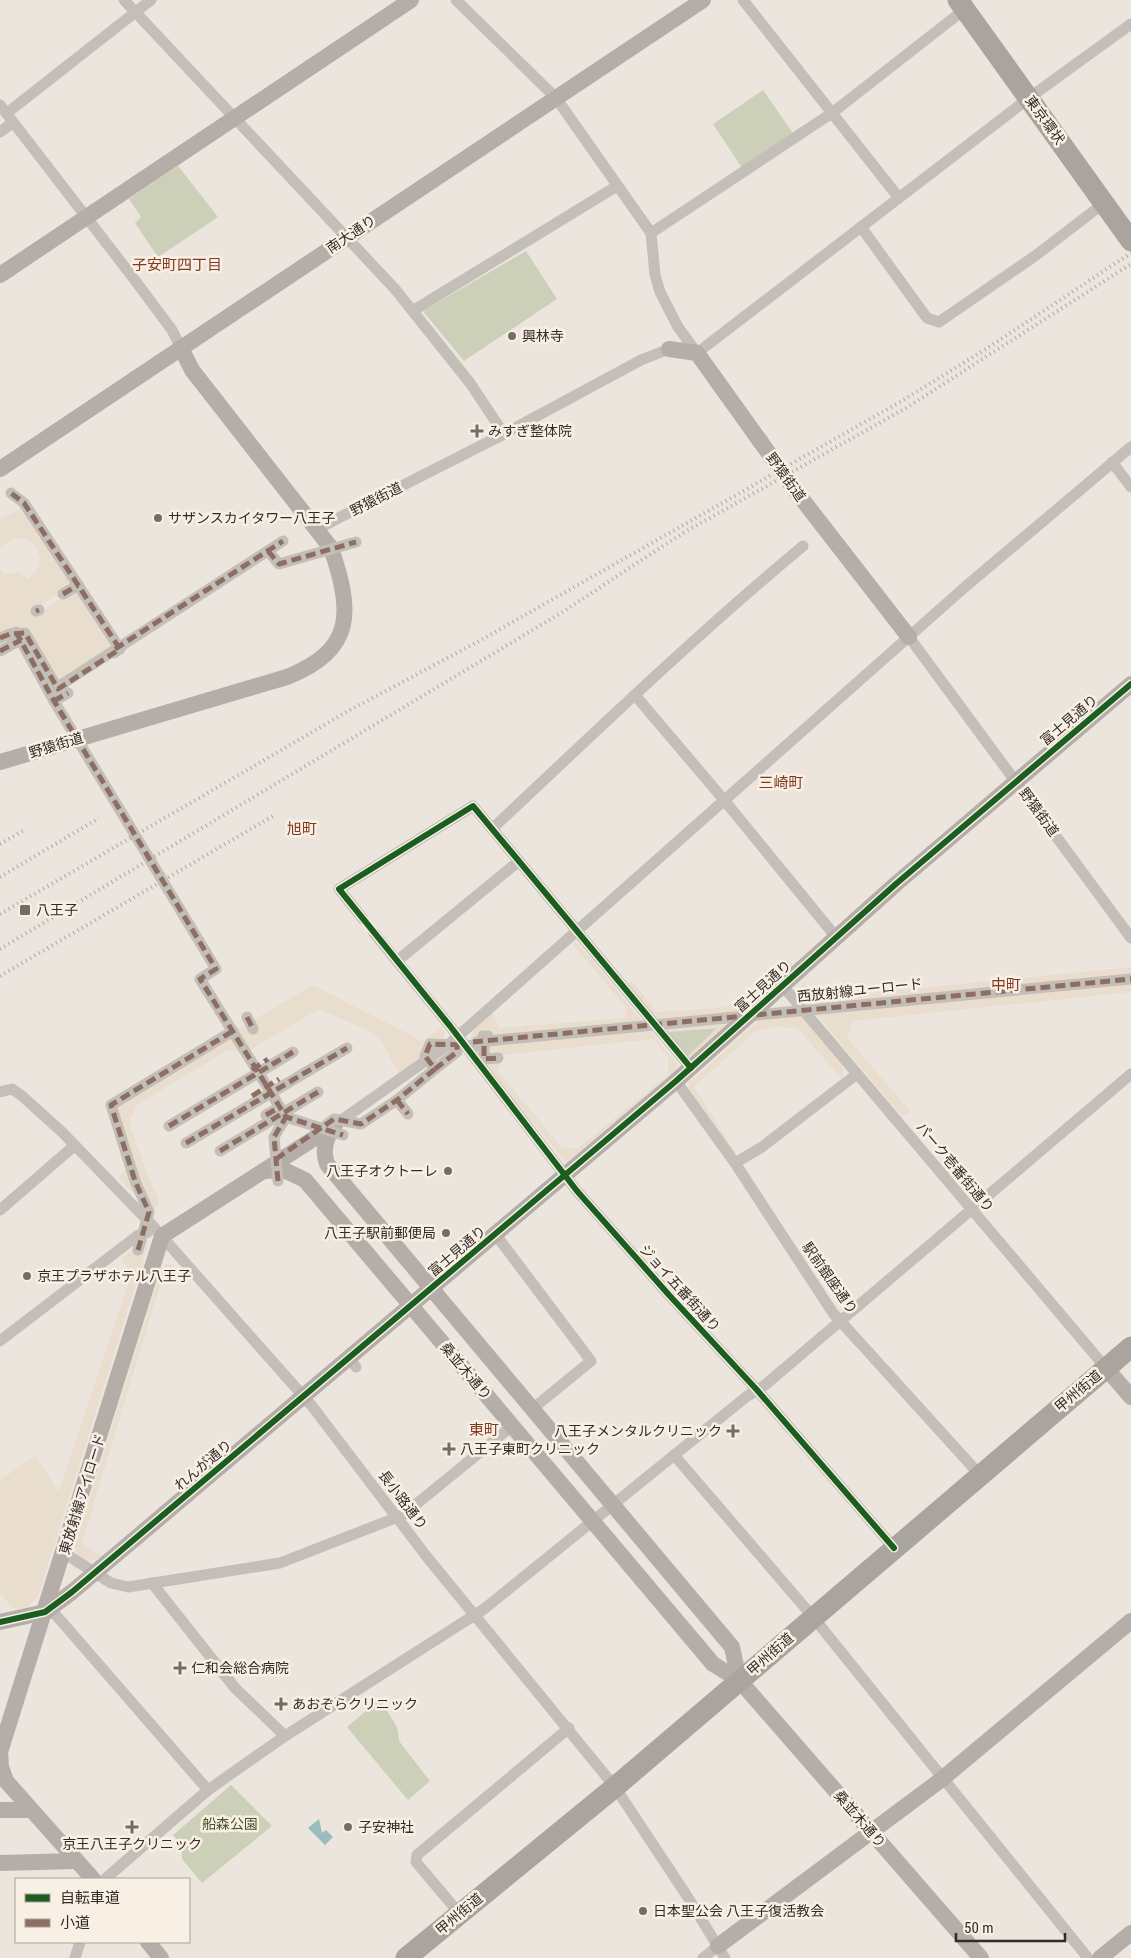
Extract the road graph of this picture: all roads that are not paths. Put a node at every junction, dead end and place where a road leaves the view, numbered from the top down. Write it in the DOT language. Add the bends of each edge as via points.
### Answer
graph roads {
  1 [pos="124,0"];
  2 [pos="151,0"];
  3 [pos="411,0"];
  4 [pos="456,0"];
  5 [pos="703,0"];
  6 [pos="743,0"];
  7 [pos="961,4"];
  8 [pos="136,13"];
  9 [pos="1131,24"];
  10 [pos="556,98"];
  11 [pos="1029,98"];
  12 [pos="6,113"];
  13 [pos="832,113"];
  14 [pos="234,119"];
  15 [pos="0,132"];
  16 [pos="617,186"];
  17 [pos="899,198"];
  18 [pos="1104,203"];
  19 [pos="86,217"];
  20 [pos="861,227"];
  21 [pos="1128,232"];
  22 [pos="651,233"];
  23 [pos="347,238"];
  24 [pos="0,275"];
  25 [pos="414,310"];
  26 [pos="181,348"];
  27 [pos="669,349"];
  28 [pos="697,353"];
  29 [pos="504,434"];
  30 [pos="1131,447"];
  31 [pos="1112,462"];
  32 [pos="0,469"];
  33 [pos="1131,487"];
  34 [pos="11,493"];
  35 [pos="317,530"];
  36 [pos="283,541"];
  37 [pos="356,542"];
  38 [pos="803,546"];
  39 [pos="268,551"];
  40 [pos="80,586"];
  41 [pos="63,594"];
  42 [pos="908,637"];
  43 [pos="0,638"];
  44 [pos="123,650"];
  45 [pos="0,651"];
  46 [pos="1131,684"];
  47 [pos="52,690"];
  48 [pos="68,693"];
  49 [pos="635,695"];
  50 [pos="0,762"];
  51 [pos="1016,781"];
  52 [pos="724,800"];
  53 [pos="492,829"];
  54 [pos="519,861"];
  55 [pos="363,919"];
  56 [pos="576,930"];
  57 [pos="374,932"];
  58 [pos="836,937"];
  59 [pos="1131,938"];
  60 [pos="397,961"];
  61 [pos="1131,979"];
  62 [pos="782,985"];
  63 [pos="804,1010"];
  64 [pos="748,1016"];
  65 [pos="247,1018"];
  66 [pos="655,1025"];
  67 [pos="253,1029"];
  68 [pos="233,1031"];
  69 [pos="457,1041"];
  70 [pos="347,1048"];
  71 [pos="293,1052"];
  72 [pos="268,1059"];
  73 [pos="256,1067"];
  74 [pos="691,1068"];
  75 [pos="435,1069"];
  76 [pos="858,1074"];
  77 [pos="1131,1074"];
  78 [pos="239,1078"];
  79 [pos="279,1079"];
  80 [pos="676,1081"];
  81 [pos="268,1086"];
  82 [pos="1,1091"];
  83 [pos="318,1092"];
  84 [pos="252,1096"];
  85 [pos="397,1100"];
  86 [pos="283,1112"];
  87 [pos="408,1114"];
  88 [pos="266,1115"];
  89 [pos="305,1122"];
  90 [pos="169,1126"];
  91 [pos="334,1129"];
  92 [pos="186,1143"];
  93 [pos="274,1144"];
  94 [pos="74,1146"];
  95 [pos="298,1146"];
  96 [pos="220,1151"];
  97 [pos="276,1159"];
  98 [pos="735,1163"];
  99 [pos="327,1164"];
  100 [pos="264,1171"];
  101 [pos="566,1175"];
  102 [pos="278,1181"];
  103 [pos="971,1209"];
  104 [pos="0,1210"];
  105 [pos="496,1235"];
  106 [pos="162,1236"];
  107 [pos="138,1250"];
  108 [pos="431,1290"];
  109 [pos="411,1306"];
  110 [pos="841,1321"];
  111 [pos="0,1342"];
  112 [pos="1131,1348"];
  113 [pos="1106,1368"];
  114 [pos="757,1390"];
  115 [pos="304,1396"];
  116 [pos="1131,1397"];
  117 [pos="531,1410"];
  118 [pos="512,1426"];
  119 [pos="674,1455"];
  120 [pos="980,1475"];
  121 [pos="612,1504"];
  122 [pos="397,1517"];
  123 [pos="592,1521"];
  124 [pos="894,1548"];
  125 [pos="64,1553"];
  126 [pos="95,1572"];
  127 [pos="152,1583"];
  128 [pos="46,1612"];
  129 [pos="475,1615"];
  130 [pos="813,1617"];
  131 [pos="1131,1621"];
  132 [pos="0,1622"];
  133 [pos="739,1680"];
  134 [pos="569,1728"];
  135 [pos="285,1736"];
  136 [pos="1,1744"];
  137 [pos="942,1779"];
  138 [pos="615,1787"];
  139 [pos="208,1790"];
  140 [pos="0,1810"];
  141 [pos="30,1810"];
  142 [pos="871,1832"];
  143 [pos="76,1861"];
  144 [pos="0,1863"];
  145 [pos="93,1878"];
  146 [pos="106,1878"];
  147 [pos="459,1913"];
  148 [pos="1131,1933"];
  149 [pos="80,1943"];
  150 [pos="149,1943"];
  151 [pos="721,1952"];
  152 [pos="411,1956"];
  153 [pos="75,1958"];
  154 [pos="162,1958"];
  155 [pos="703,1958"];
  156 [pos="980,1958"];
  157 [pos="1088,1958"];
  158 [pos="1100,1958"];
  1 -- 8 [label="street"];
  2 -- 8 [label="street"];
  3 -- 14 [label="street"];
  4 -- 10 [label="street"];
  5 -- 10 [label="street, 南大通り"];
  6 -- 13 [label="street"];
  7 -- 11 [label="highway, 東京環状"];
  7 -- 13 [label="street"];
  8 -- 12 [label="street"];
  8 -- 14 [label="street"];
  9 -- 11 [label="street"];
  10 -- 16 [label="street"];
  10 -- 23 [label="street, 南大通り"];
  11 -- 17 [label="street"];
  11 -- 18 [label="highway, 東京環状"];
  12 -- 15 [label="street"];
  12 -- 19 [label="street"];
  13 -- 17 [label="street"];
  13 -- 22 [label="street"];
  14 -- 19 [label="street"];
  14 -- 23 [label="street"];
  16 -- 22 [label="street"];
  16 -- 25 [label="street"];
  17 -- 20 [label="street"];
  18 -- 20 [label="street" via="1035,256 939,322 928,318"];
  18 -- 21 [label="highway, 東京環状"];
  19 -- 24 [label="street"];
  19 -- 26 [label="street" via="172,330"];
  20 -- 28 [label="street"];
  22 -- 28 [label="street" via="660,292 678,327"];
  23 -- 25 [label="street"];
  23 -- 26 [label="street, 南大通り"];
  25 -- 29 [label="street" via="477,392"];
  26 -- 32 [label="street, 南大通り"];
  26 -- 35 [label="street" via="192,370"];
  27 -- 28 [label="street, 野猿街道"];
  27 -- 29 [label="street, 野猿街道" via="641,360"];
  28 -- 42 [label="street, 野猿街道, bridge" via="798,494"];
  29 -- 35 [label="street, 野猿街道"];
  30 -- 31 [label="street"];
  31 -- 33 [label="street"];
  31 -- 42 [label="street"];
  34 -- 40 [label="street" via="24,503"];
  35 -- 50 [label="street, 野猿街道" via="331,548 342,582 343,627 329,652 310,668"];
  36 -- 39 [label="street"];
  37 -- 39 [label="street, bridge" via="280,564"];
  38 -- 49 [label="street"];
  39 -- 44 [label="street"];
  40 -- 41 [label="street"];
  40 -- 44 [label="street"];
  40 -- 47 [label="street" via="120,649"];
  42 -- 51 [label="street, 野猿街道"];
  42 -- 52 [label="street"];
  43 -- 47 [label="street" via="25,633"];
  44 -- 47 [label="street, bridge"];
  45 -- 47 [label="street, bridge" via="19,636"];
  46 -- 51 [label="street, 富士見通り"];
  47 -- 48 [label="street"];
  47 -- 68 [label="street, bridge" via="216,969 200,979"];
  49 -- 52 [label="street"];
  49 -- 53 [label="street"];
  51 -- 58 [label="street, 富士見通り"];
  51 -- 59 [label="street, 野猿街道"];
  52 -- 56 [label="street"];
  52 -- 58 [label="street"];
  53 -- 54 [label="street"];
  53 -- 55 [label="street" via="473,806 339,889"];
  54 -- 56 [label="street"];
  54 -- 60 [label="street"];
  56 -- 66 [label="street"];
  56 -- 69 [label="street"];
  57 -- 60 [label="street, ジョイ五番街通り"];
  58 -- 62 [label="street, 富士見通り"];
  60 -- 69 [label="street, ジョイ五番街通り"];
  61 -- 63 [label="street, 西放射線ユーロード"];
  62 -- 63 [label="street, パーク壱番街通り"];
  62 -- 64 [label="street, 富士見通り"];
  63 -- 64 [label="street, 西放射線ユーロード"];
  63 -- 76 [label="street, パーク壱番街通り"];
  64 -- 66 [label="street, 西放射線ユーロード"];
  64 -- 74 [label="street, 富士見通り"];
  65 -- 67 [label="street"];
  66 -- 69 [label="street, 西放射線ユーロード, bridge" via="486,1048"];
  66 -- 74 [label="street"];
  68 -- 73 [label="street, bridge"];
  68 -- 107 [label="street, bridge" via="111,1105 149,1212"];
  69 -- 75 [label="street" via="457,1052"];
  69 -- 75 [label="street, 西放射線ユーロード, bridge" via="430,1044 425,1056"];
  69 -- 91 [label="street"];
  69 -- 101 [label="street, ジョイ五番街通り"];
  70 -- 92 [label="street"];
  71 -- 90 [label="street"];
  72 -- 73 [label="street"];
  73 -- 78 [label="street"];
  73 -- 81 [label="street, bridge"];
  74 -- 80 [label="street, 富士見通り"];
  75 -- 85 [label="street, bridge"];
  76 -- 98 [label="street" via="762,1147"];
  76 -- 103 [label="street, パーク壱番街通り"];
  77 -- 103 [label="street"];
  79 -- 81 [label="street"];
  80 -- 98 [label="street, 駅前銀座通り"];
  80 -- 101 [label="street, 富士見通り"];
  81 -- 84 [label="street"];
  81 -- 86 [label="street, bridge"];
  82 -- 94 [label="street, 長小路通り" via="12,1089 21,1095"];
  83 -- 96 [label="street"];
  85 -- 87 [label="street"];
  85 -- 91 [label="street, bridge" via="361,1124 334,1119"];
  86 -- 88 [label="street"];
  86 -- 89 [label="street, bridge"];
  86 -- 93 [label="street, bridge"];
  89 -- 91 [label="street, bridge"];
  89 -- 95 [label="street" via="310,1128"];
  91 -- 95 [label="street"];
  91 -- 99 [label="street" via="326,1140 324,1155"];
  93 -- 95 [label="street" via="280,1151"];
  93 -- 97 [label="street, bridge"];
  94 -- 104 [label="street"];
  94 -- 106 [label="street, 長小路通り"];
  95 -- 97 [label="street"];
  95 -- 99 [label="street, 桑並木通り"];
  95 -- 100 [label="street"];
  97 -- 102 [label="street, bridge"];
  98 -- 110 [label="street, 駅前銀座通り"];
  99 -- 108 [label="street, 桑並木通り"];
  100 -- 106 [label="street"];
  100 -- 109 [label="street, 桑並木通り" via="284,1170 305,1180"];
  101 -- 105 [label="street, 富士見通り"];
  101 -- 114 [label="street, ジョイ五番街通り" via="669,1295"];
  103 -- 110 [label="street"];
  103 -- 113 [label="street, パーク壱番街通り"];
  105 -- 108 [label="street, 富士見通り"];
  105 -- 117 [label="street" via="591,1361"];
  106 -- 111 [label="street" via="147,1232 137,1236"];
  106 -- 115 [label="street, 長小路通り"];
  106 -- 125 [label="street, 東放射線アイロード"];
  108 -- 109 [label="street, 富士見通り"];
  108 -- 117 [label="street, 桑並木通り"];
  109 -- 115 [label="street, れんが通り" via="353,1363"];
  109 -- 118 [label="street, 桑並木通り"];
  110 -- 114 [label="street"];
  110 -- 120 [label="street, 駅前銀座通り" via="901,1381"];
  112 -- 113 [label="highway, 甲州街道"];
  113 -- 116 [label="street"];
  113 -- 120 [label="highway, 甲州街道"];
  114 -- 119 [label="street"];
  114 -- 124 [label="street, ジョイ五番街通り"];
  115 -- 122 [label="street, 長小路通り"];
  115 -- 126 [label="street, れんが通り"];
  117 -- 121 [label="street, 桑並木通り"];
  118 -- 122 [label="street"];
  118 -- 123 [label="street, 桑並木通り"];
  119 -- 121 [label="street"];
  119 -- 130 [label="street"];
  120 -- 124 [label="highway, 甲州街道"];
  121 -- 123 [label="street"];
  121 -- 133 [label="street, 桑並木通り" via="732,1647"];
  122 -- 127 [label="street" via="280,1563"];
  122 -- 129 [label="street, 長小路通り"];
  123 -- 129 [label="street"];
  123 -- 133 [label="street, 桑並木通り" via="713,1664"];
  124 -- 130 [label="highway, 甲州街道"];
  125 -- 126 [label="street"];
  125 -- 128 [label="street, 東放射線アイロード"];
  126 -- 127 [label="street" via="116,1585"];
  126 -- 128 [label="street, れんが通り"];
  127 -- 135 [label="street" via="235,1688"];
  128 -- 132 [label="street, れんが通り"];
  128 -- 136 [label="street, 東放射線アイロード"];
  128 -- 139 [label="street" via="55,1614"];
  129 -- 134 [label="street, 長小路通り"];
  129 -- 135 [label="street"];
  130 -- 133 [label="highway, 甲州街道"];
  130 -- 137 [label="street"];
  131 -- 137 [label="street"];
  133 -- 138 [label="highway, 甲州街道"];
  133 -- 142 [label="street, 桑並木通り"];
  134 -- 138 [label="street, 長小路通り"];
  134 -- 147 [label="street" via="417,1855 416,1862"];
  135 -- 139 [label="street"];
  136 -- 141 [label="street" via="1,1767 6,1781"];
  137 -- 142 [label="street"];
  137 -- 157 [label="street"];
  138 -- 147 [label="highway, 甲州街道"];
  138 -- 151 [label="street, 長小路通り"];
  139 -- 146 [label="street"];
  140 -- 141 [label="street"];
  141 -- 143 [label="street"];
  142 -- 151 [label="street"];
  142 -- 156 [label="street, 桑並木通り"];
  143 -- 144 [label="street"];
  143 -- 145 [label="street"];
  147 -- 152 [label="highway, 甲州街道"];
  148 -- 158 [label="street"];
  149 -- 153 [label="street"];
  150 -- 154 [label="street"];
  151 -- 155 [label="street"];
}
